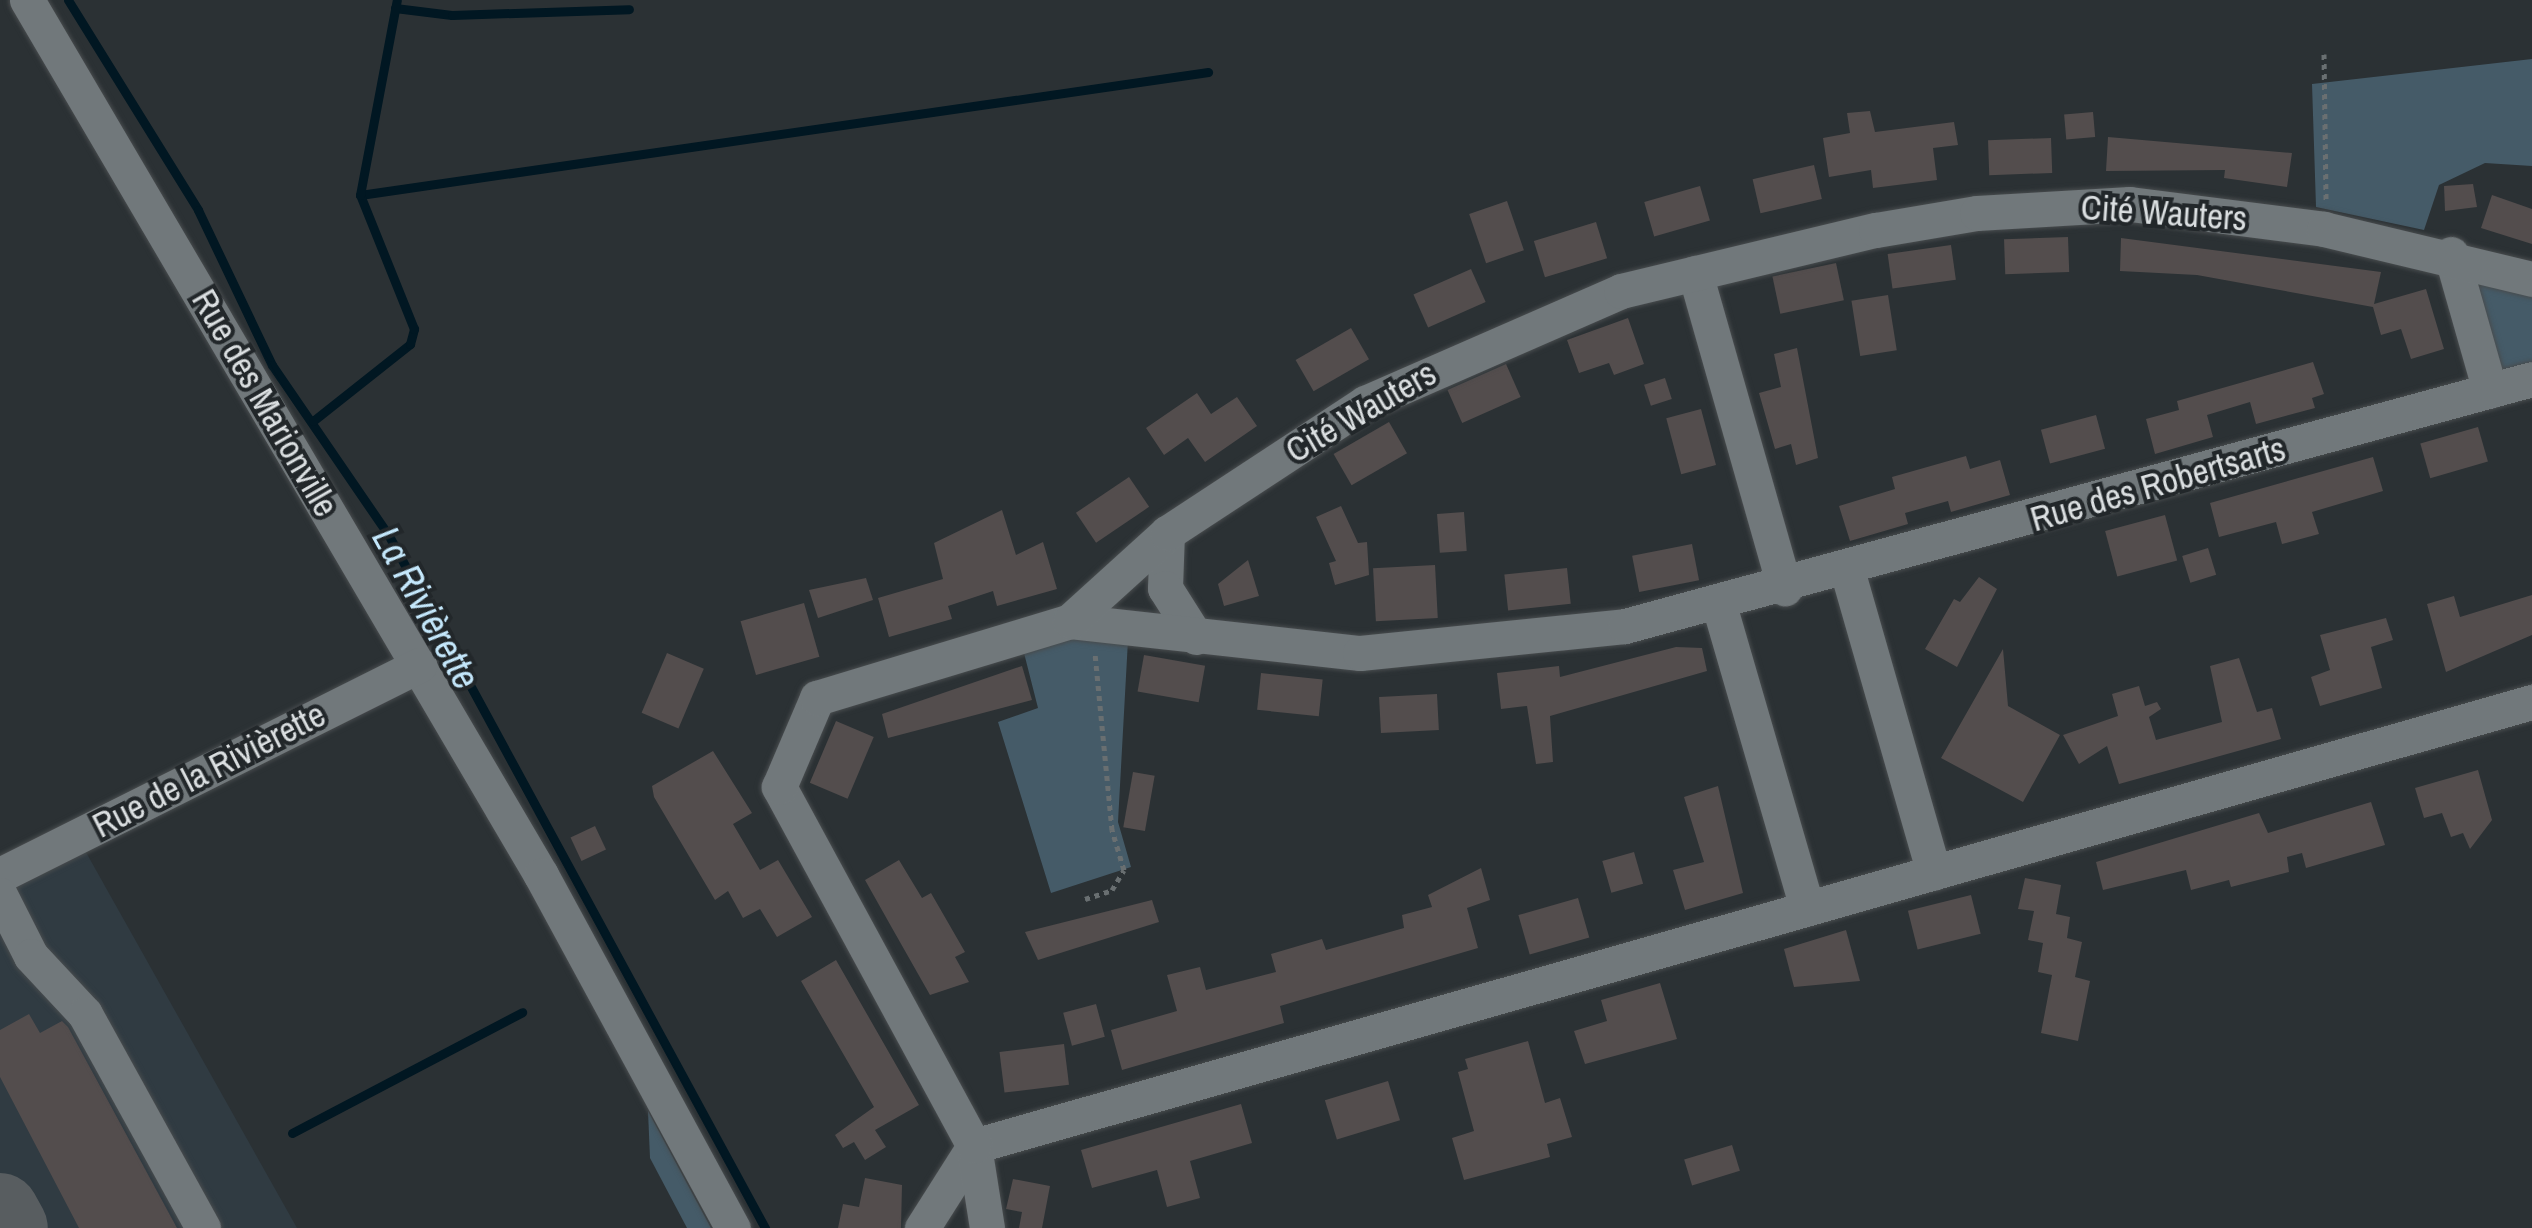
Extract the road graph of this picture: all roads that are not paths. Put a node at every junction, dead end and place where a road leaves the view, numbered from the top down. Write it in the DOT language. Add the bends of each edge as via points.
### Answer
graph roads {
  1 [pos="27,0"];
  2 [pos="2451,254"];
  3 [pos="1694,273"];
  4 [pos="2532,279"];
  5 [pos="2532,379"];
  6 [pos="2490,391"];
  7 [pos="1167,533"];
  8 [pos="1847,570"];
  9 [pos="1784,588"];
  10 [pos="1719,606"];
  11 [pos="1082,623"];
  12 [pos="1196,637"];
  13 [pos="419,664"];
  14 [pos="2532,702"];
  15 [pos="1934,872"];
  16 [pos="0,876"];
  17 [pos="0,895"];
  18 [pos="1807,908"];
  19 [pos="974,1146"];
  20 [pos="203,1228"];
  21 [pos="733,1228"];
  22 [pos="922,1228"];
  23 [pos="987,1228"];
  1 -- 13 [label="street, Rue des Marionville"];
  2 -- 3 [label="street, Cité Wauters" via="2324,228 2130,204 2057,206 1876,230"];
  2 -- 4 [label="street, Cité Wauters"];
  2 -- 6 [label="street"];
  3 -- 7 [label="street, Cité Wauters" via="1621,291 1429,371 1365,403"];
  3 -- 9 [label="street"];
  5 -- 6 [label="street, Rue des Robertsarts"];
  6 -- 8 [label="street, Rue des Robertsarts"];
  7 -- 11 [label="street, Cité Wauters"];
  7 -- 12 [label="street" via="1165,588"];
  8 -- 9 [label="street, Rue des Robertsarts"];
  8 -- 15 [label="street"];
  9 -- 10 [label="street, Rue des Robertsarts"];
  10 -- 12 [label="street, Rue des Robertsarts" via="1626,626 1360,652"];
  10 -- 18 [label="street"];
  11 -- 12 [label="street, Rue des Robertsarts"];
  11 -- 19 [label="street, Cité Wauters" via="827,692 812,706 781,776 784,798"];
  13 -- 16 [label="street, Rue de la Rivièrette"];
  13 -- 21 [label="street, Rue des Marionville"];
  14 -- 15 [label="street"];
  15 -- 18 [label="street"];
  17 -- 20 [label="street" via="31,956 85,1014"];
  18 -- 19 [label="street"];
  19 -- 22 [label="street"];
  19 -- 23 [label="street, Cité Wauters"];
}
